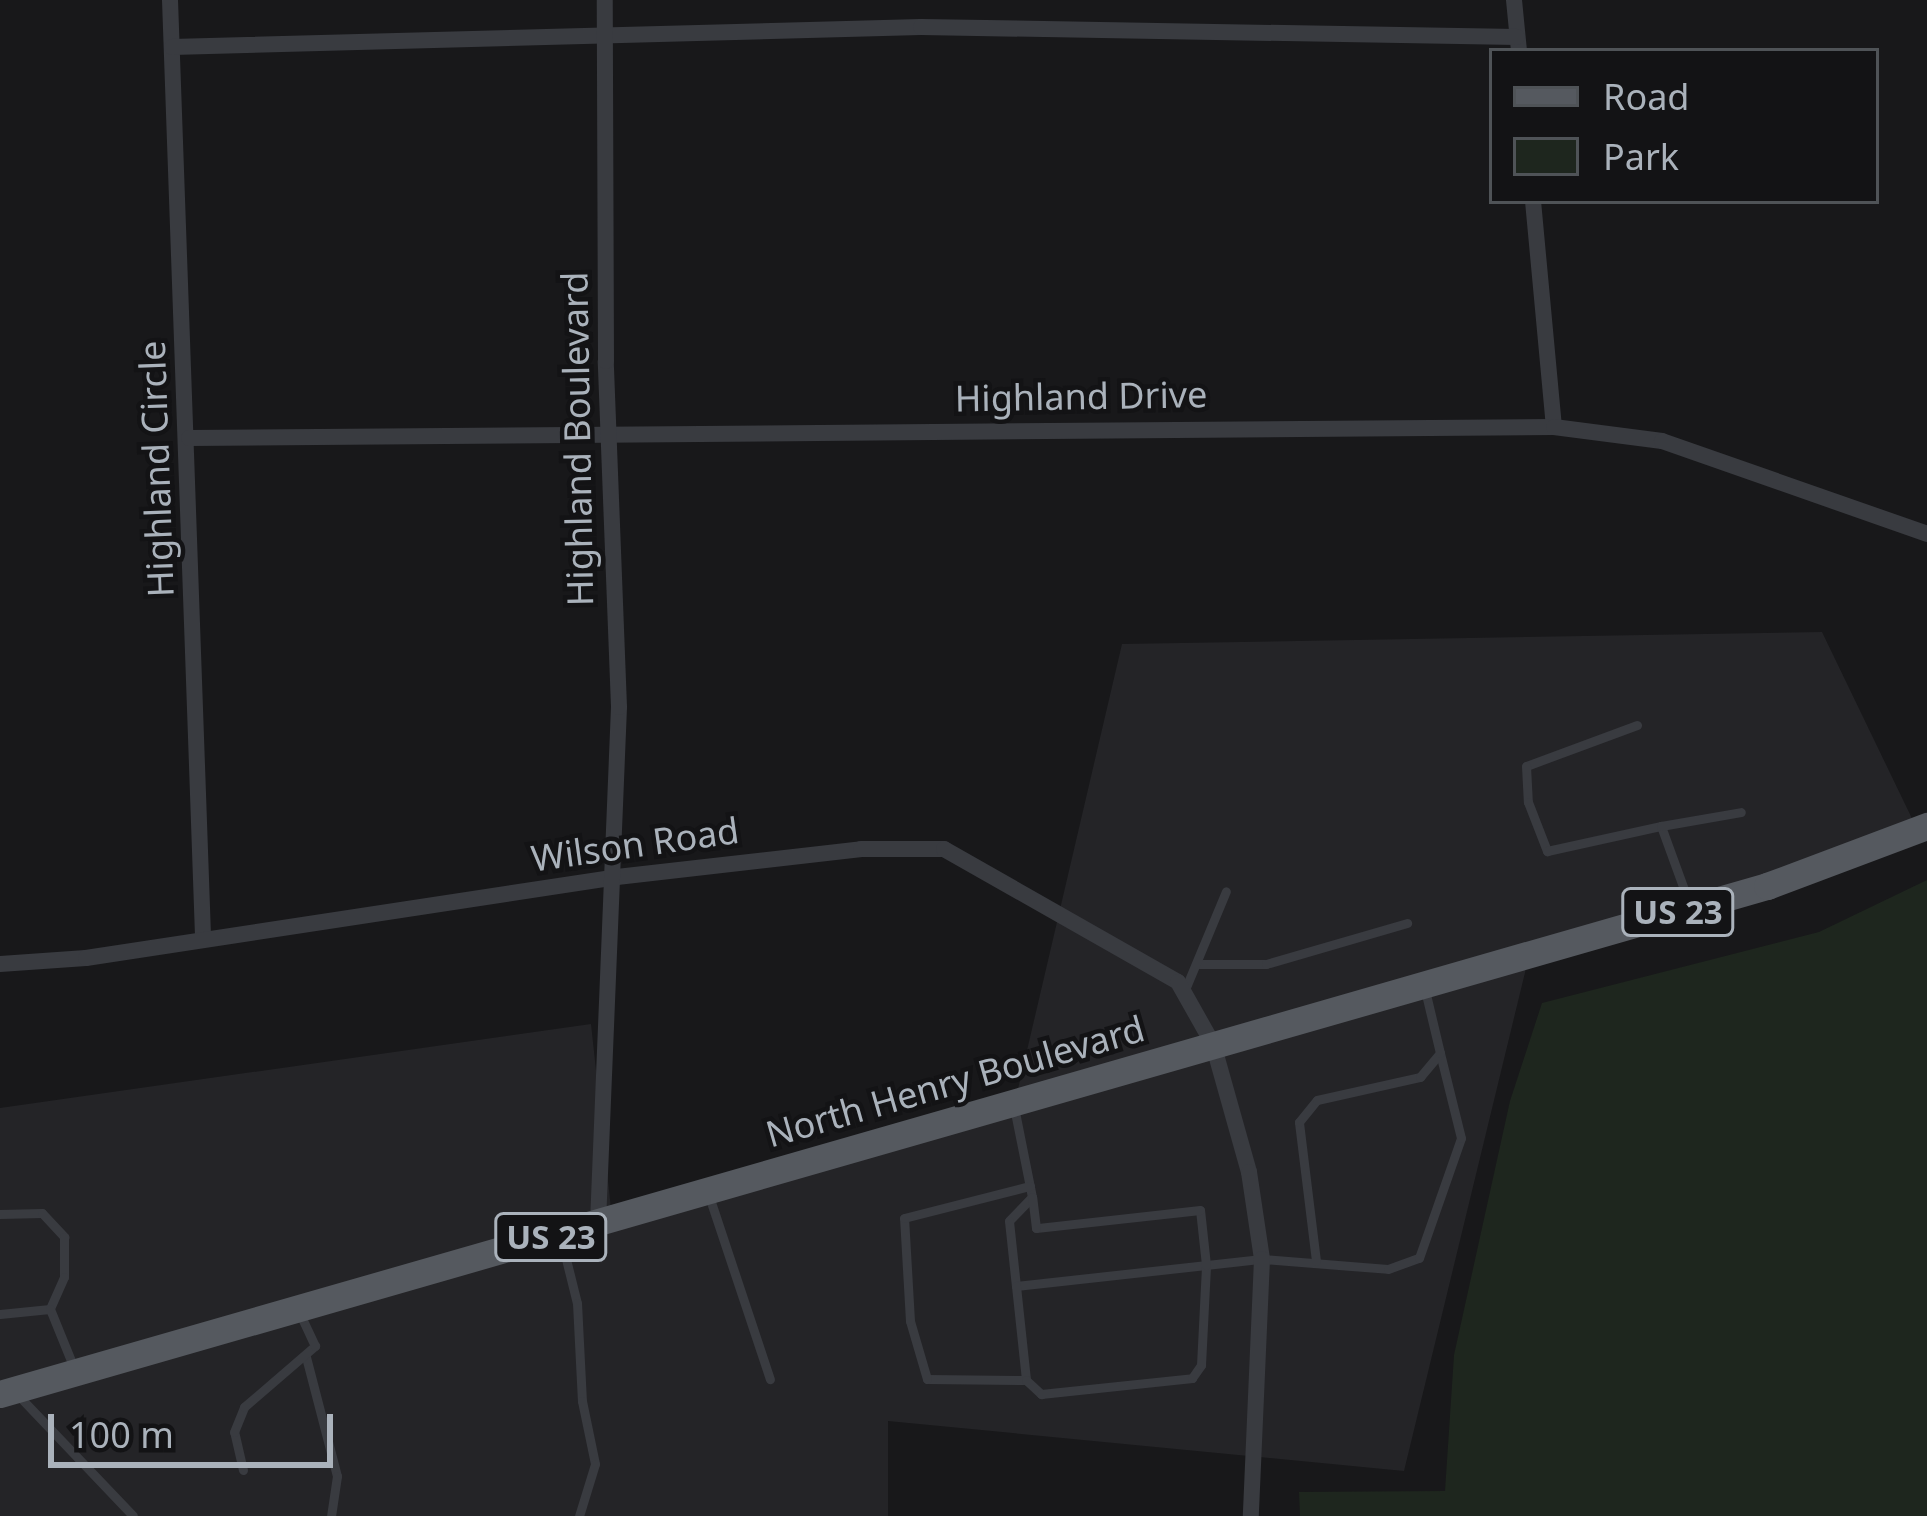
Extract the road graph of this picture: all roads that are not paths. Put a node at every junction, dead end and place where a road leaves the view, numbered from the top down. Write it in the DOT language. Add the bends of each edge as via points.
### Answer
graph roads {
  1 [pos="170,0"];
  2 [pos="605,0"];
  3 [pos="1514,0"];
  4 [pos="606,39"];
  5 [pos="1518,44"];
  6 [pos="172,47"];
  7 [pos="1533,204"];
  8 [pos="1554,427"];
  9 [pos="609,436"];
  10 [pos="190,438"];
  11 [pos="1927,534"];
  12 [pos="1637,724"];
  13 [pos="1741,812"];
  14 [pos="1661,826"];
  15 [pos="1927,826"];
  16 [pos="617,877"];
  17 [pos="1226,891"];
  18 [pos="1690,908"];
  19 [pos="1407,923"];
  20 [pos="203,937"];
  21 [pos="0,964"];
  22 [pos="1197,964"];
  23 [pos="1424,985"];
  24 [pos="1184,992"];
  25 [pos="1213,1044"];
  26 [pos="1440,1052"];
  27 [pos="1013,1102"];
  28 [pos="707,1191"];
  29 [pos="1031,1191"];
  30 [pos="0,1214"];
  31 [pos="598,1223"];
  32 [pos="560,1234"];
  33 [pos="1262,1259"];
  34 [pos="1316,1261"];
  35 [pos="1206,1265"];
  36 [pos="1016,1286"];
  37 [pos="50,1309"];
  38 [pos="298,1309"];
  39 [pos="0,1314"];
  40 [pos="306,1358"];
  41 [pos="76,1372"];
  42 [pos="770,1378"];
  43 [pos="1026,1380"];
  44 [pos="7,1392"];
  45 [pos="243,1470"];
  46 [pos="134,1516"];
  47 [pos="332,1516"];
  48 [pos="579,1516"];
  49 [pos="1251,1516"];
  1 -- 6 [label="street, Highland Circle"];
  2 -- 4 [label="street, Highland Boulevard"];
  3 -- 5 [label="street"];
  4 -- 5 [label="street" via="921,27"];
  4 -- 6 [label="street"];
  4 -- 9 [label="street, Highland Boulevard"];
  6 -- 10 [label="street, Highland Circle"];
  7 -- 8 [label="street"];
  8 -- 9 [label="street, Highland Drive"];
  8 -- 11 [label="street, Highland Drive" via="1662,441"];
  9 -- 10 [label="street, Highland Drive"];
  9 -- 16 [label="street, Highland Boulevard"];
  10 -- 20 [label="street, Highland Circle"];
  12 -- 14 [label="lane" via="1526,766 1528,802 1547,851"];
  13 -- 14 [label="lane"];
  14 -- 18 [label="lane"];
  15 -- 18 [label="main road, North Henry Boulevard / US 23"];
  16 -- 20 [label="street, Wilson Road"];
  16 -- 24 [label="street, Wilson Road" via="861,849 944,849 1109,938"];
  16 -- 31 [label="street, Highland Boulevard"];
  17 -- 22 [label="lane"];
  18 -- 23 [label="main road, North Henry Boulevard / US 23"];
  19 -- 22 [label="lane" via="1266,964"];
  20 -- 21 [label="street, Wilson Road"];
  22 -- 24 [label="lane"];
  23 -- 25 [label="main road, North Henry Boulevard / US 23"];
  23 -- 26 [label="lane"];
  24 -- 25 [label="street, Wilson Road"];
  25 -- 27 [label="main road, North Henry Boulevard / US 23"];
  25 -- 33 [label="street, Wilson Road" via="1249,1172"];
  26 -- 34 [label="lane" via="1420,1077 1317,1100 1299,1122"];
  26 -- 34 [label="lane" via="1461,1138 1419,1258 1388,1269"];
  27 -- 28 [label="main road, North Henry Boulevard / US 23"];
  27 -- 29 [label="lane"];
  28 -- 31 [label="main road, North Henry Boulevard / US 23"];
  28 -- 42 [label="lane"];
  29 -- 35 [label="lane" via="1036,1228 1200,1210"];
  29 -- 36 [label="lane" via="1009,1221"];
  29 -- 43 [label="lane" via="918,1213 904,1218 899,1232 913,1341 927,1379"];
  30 -- 37 [label="lane" via="42,1213 64,1238 64,1277"];
  31 -- 32 [label="main road, North Henry Boulevard / US 23"];
  32 -- 38 [label="main road, North Henry Boulevard / US 23"];
  32 -- 48 [label="lane" via="577,1303 595,1464"];
  33 -- 34 [label="lane"];
  33 -- 35 [label="lane"];
  33 -- 49 [label="street, Wilson Road"];
  35 -- 36 [label="lane"];
  35 -- 43 [label="lane" via="1201,1365 1192,1378 1041,1394"];
  36 -- 43 [label="lane"];
  37 -- 39 [label="lane"];
  37 -- 41 [label="lane"];
  38 -- 40 [label="lane" via="315,1346"];
  38 -- 41 [label="main road, North Henry Boulevard / US 23"];
  40 -- 45 [label="lane" via="261,1385 244,1407 234,1432"];
  40 -- 47 [label="lane" via="337,1476"];
  41 -- 44 [label="main road, North Henry Boulevard / US 23"];
  44 -- 46 [label="lane"];
}
